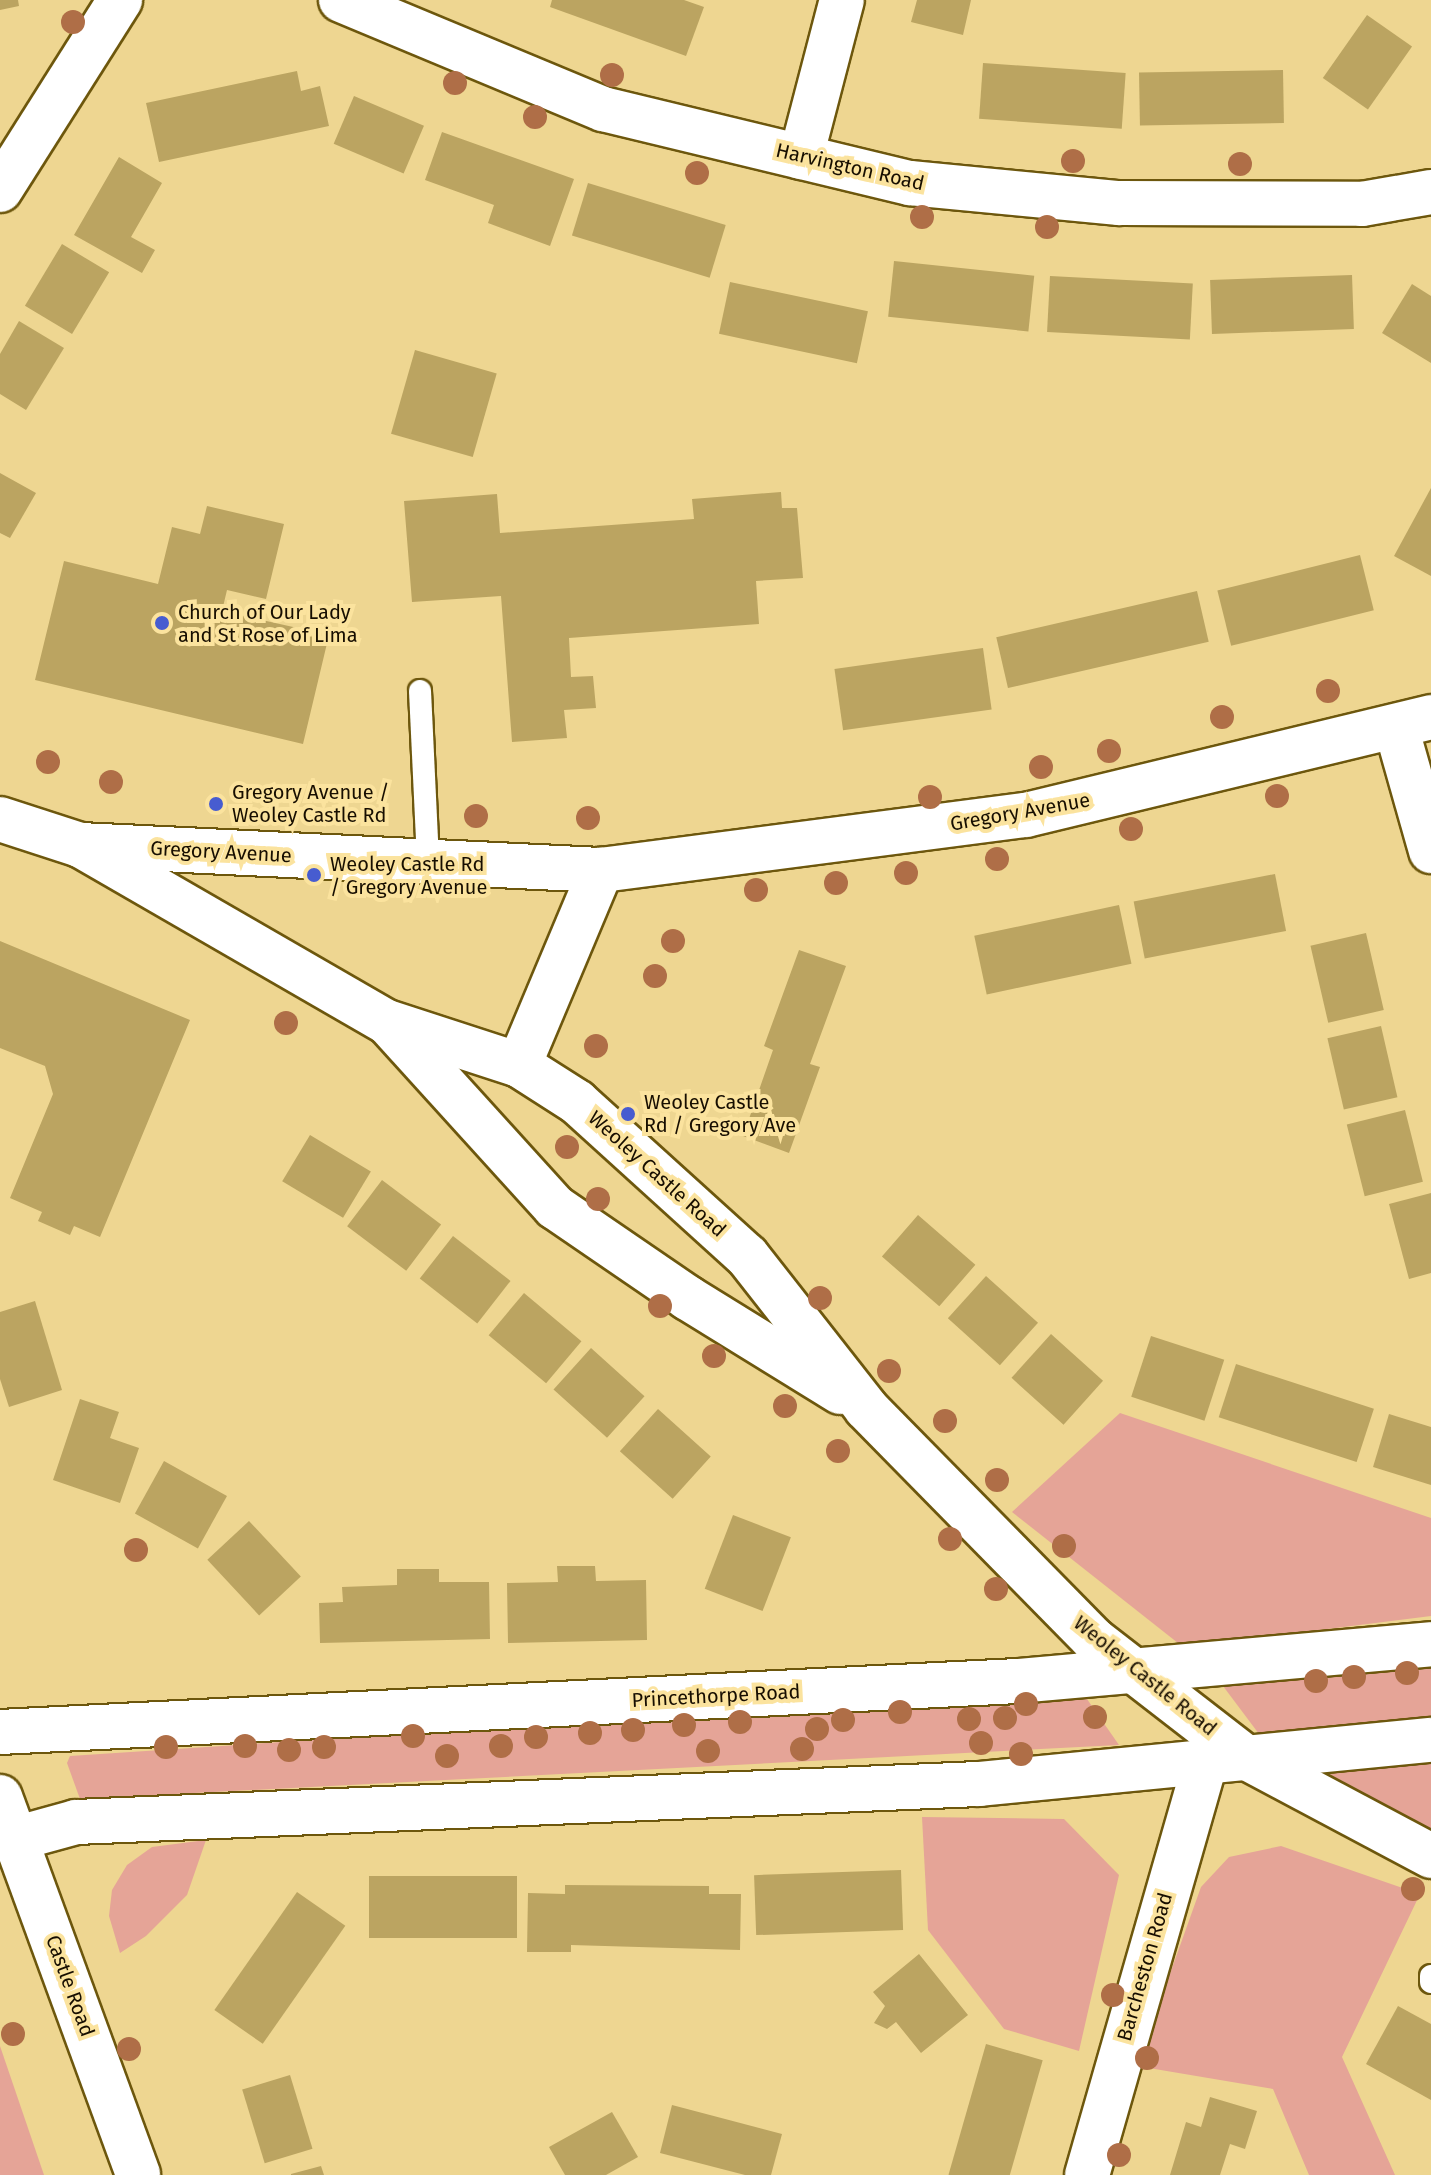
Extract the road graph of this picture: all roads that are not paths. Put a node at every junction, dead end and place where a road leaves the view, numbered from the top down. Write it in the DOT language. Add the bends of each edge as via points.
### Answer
graph roads {
  1 [pos="120,0"];
  2 [pos="341,0"];
  3 [pos="842,0"];
  4 [pos="801,157"];
  5 [pos="0,190"];
  6 [pos="1431,192"];
  7 [pos="420,691"];
  8 [pos="1414,722"];
  9 [pos="0,819"];
  10 [pos="80,845"];
  11 [pos="1431,851"];
  12 [pos="428,861"];
  13 [pos="601,870"];
  14 [pos="387,1022"];
  15 [pos="519,1065"];
  16 [pos="866,1408"];
  17 [pos="1431,1644"];
  18 [pos="1133,1672"];
  19 [pos="0,1732"];
  20 [pos="1431,1740"];
  21 [pos="1226,1758"];
  22 [pos="0,1797"];
  23 [pos="18,1838"];
  24 [pos="1431,1856"];
  25 [pos="138,2175"];
  26 [pos="1087,2175"];
  1 -- 5 [label="street"];
  2 -- 4 [label="street, Harvington Road" via="603,109"];
  3 -- 4 [label="street"];
  4 -- 6 [label="street, Harvington Road" via="910,183 1119,203 1362,204"];
  7 -- 12 [label="lane"];
  8 -- 11 [label="street"];
  8 -- 13 [label="street, Gregory Avenue" via="1026,815"];
  9 -- 10 [label="street, Weoley Castle Road"];
  10 -- 12 [label="street, Gregory Avenue"];
  10 -- 14 [label="street, Weoley Castle Road"];
  12 -- 13 [label="street, Gregory Avenue"];
  13 -- 15 [label="street"];
  14 -- 15 [label="street, Weoley Castle Road"];
  14 -- 16 [label="street, Weoley Castle Road" via="555,1207 688,1298"];
  15 -- 16 [label="street, Weoley Castle Road" via="589,1112 747,1256"];
  16 -- 18 [label="street, Weoley Castle Road" via="1093,1639"];
  17 -- 18 [label="street, Princethorpe Road"];
  18 -- 19 [label="street, Princethorpe Road"];
  18 -- 21 [label="street, Weoley Castle Road"];
  20 -- 21 [label="street"];
  21 -- 23 [label="street" via="979,1784 76,1822"];
  21 -- 24 [label="street, Weoley Castle Road"];
  21 -- 26 [label="street, Barcheston Road"];
  22 -- 23 [label="street, Castle Road"];
  23 -- 25 [label="street, Castle Road"];
}
